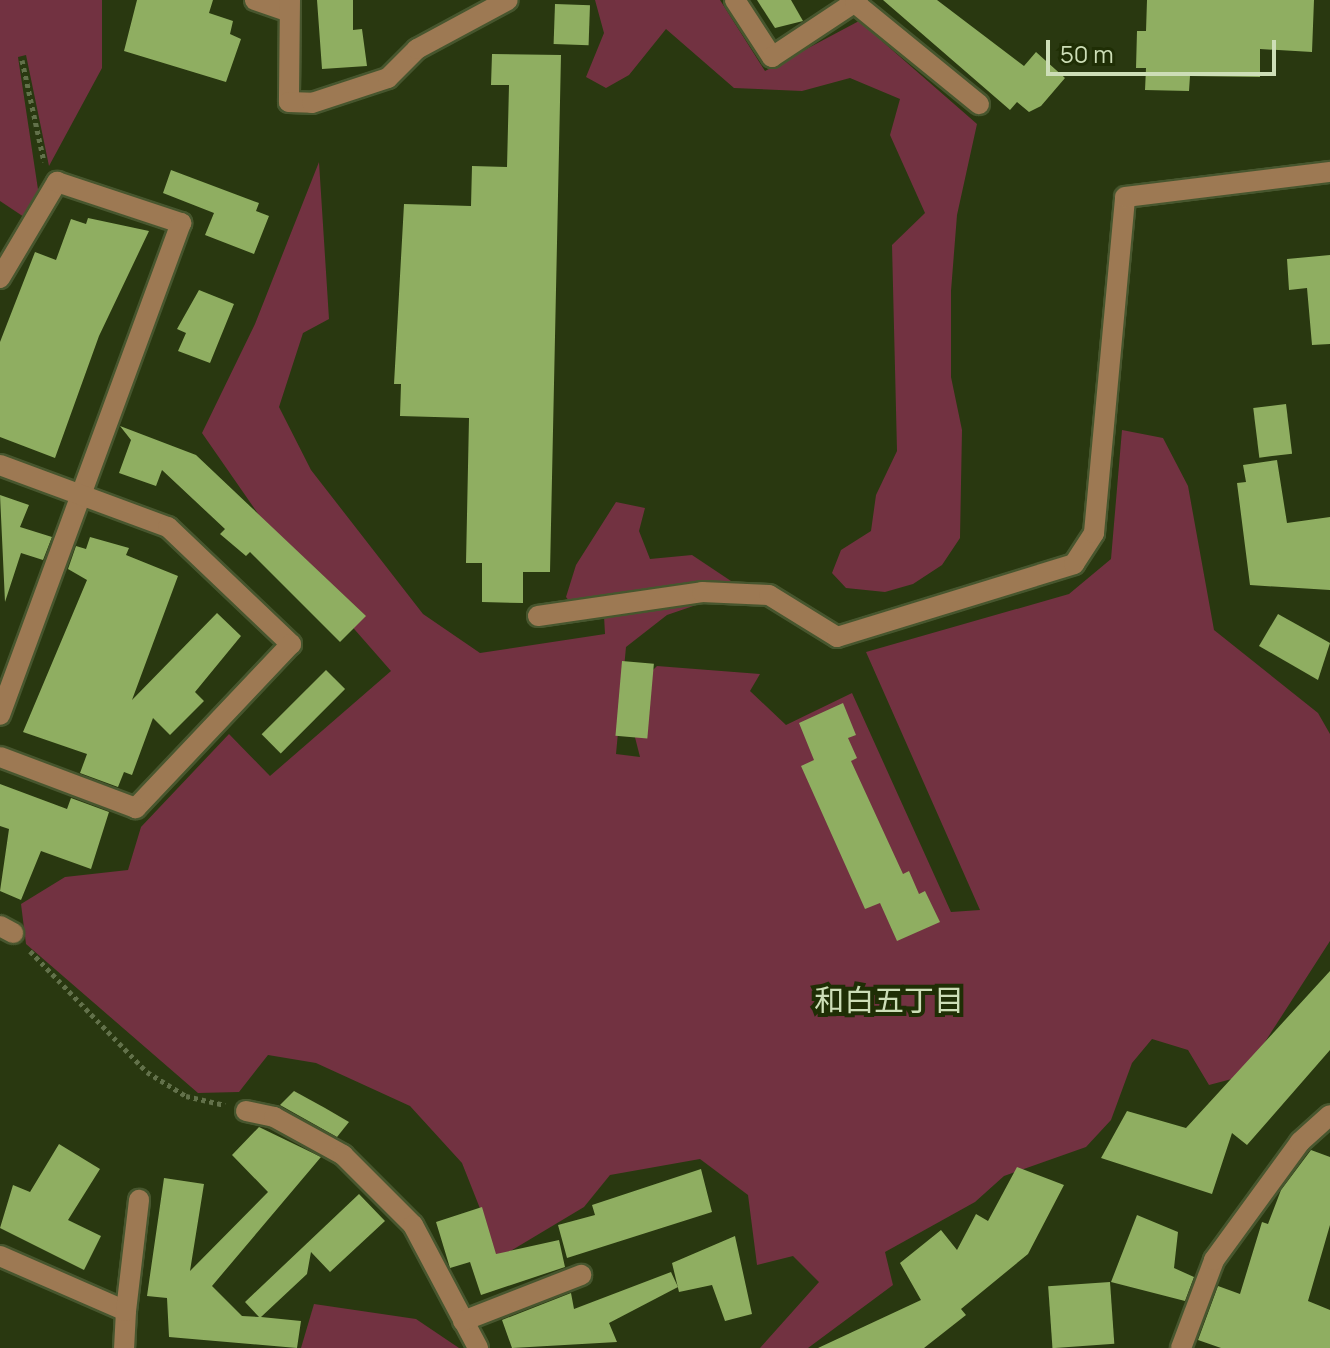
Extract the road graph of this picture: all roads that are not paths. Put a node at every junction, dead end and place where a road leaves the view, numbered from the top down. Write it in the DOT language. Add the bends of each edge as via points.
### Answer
graph roads {
  1 [pos="255,0"];
  2 [pos="508,0"];
  3 [pos="735,0"];
  4 [pos="856,2"];
  5 [pos="290,6"];
  6 [pos="979,104"];
  7 [pos="1330,172"];
  8 [pos="0,278"];
  9 [pos="0,465"];
  10 [pos="83,496"];
  11 [pos="538,616"];
  12 [pos="0,715"];
  13 [pos="0,757"];
  14 [pos="246,1111"];
  15 [pos="1330,1115"];
  16 [pos="139,1200"];
  17 [pos="0,1256"];
  18 [pos="581,1275"];
  19 [pos="126,1311"];
  20 [pos="463,1321"];
  21 [pos="124,1348"];
  22 [pos="478,1348"];
  23 [pos="1181,1348"];
  1 -- 5 [label="street"];
  2 -- 5 [label="street" via="417,49 388,78 312,103 289,102"];
  3 -- 4 [label="street" via="772,57"];
  4 -- 6 [label="street"];
  7 -- 11 [label="street" via="1125,197 1094,533 1074,564 837,637 769,595 702,592"];
  8 -- 10 [label="street" via="57,182 181,223"];
  9 -- 10 [label="street"];
  10 -- 12 [label="street"];
  10 -- 13 [label="street" via="168,527 291,644 136,808"];
  14 -- 20 [label="street" via="274,1117 343,1155 413,1225"];
  15 -- 23 [label="street" via="1300,1142 1214,1260"];
  16 -- 19 [label="street"];
  17 -- 19 [label="street"];
  18 -- 20 [label="street"];
  19 -- 21 [label="street"];
  20 -- 22 [label="street"];
}
